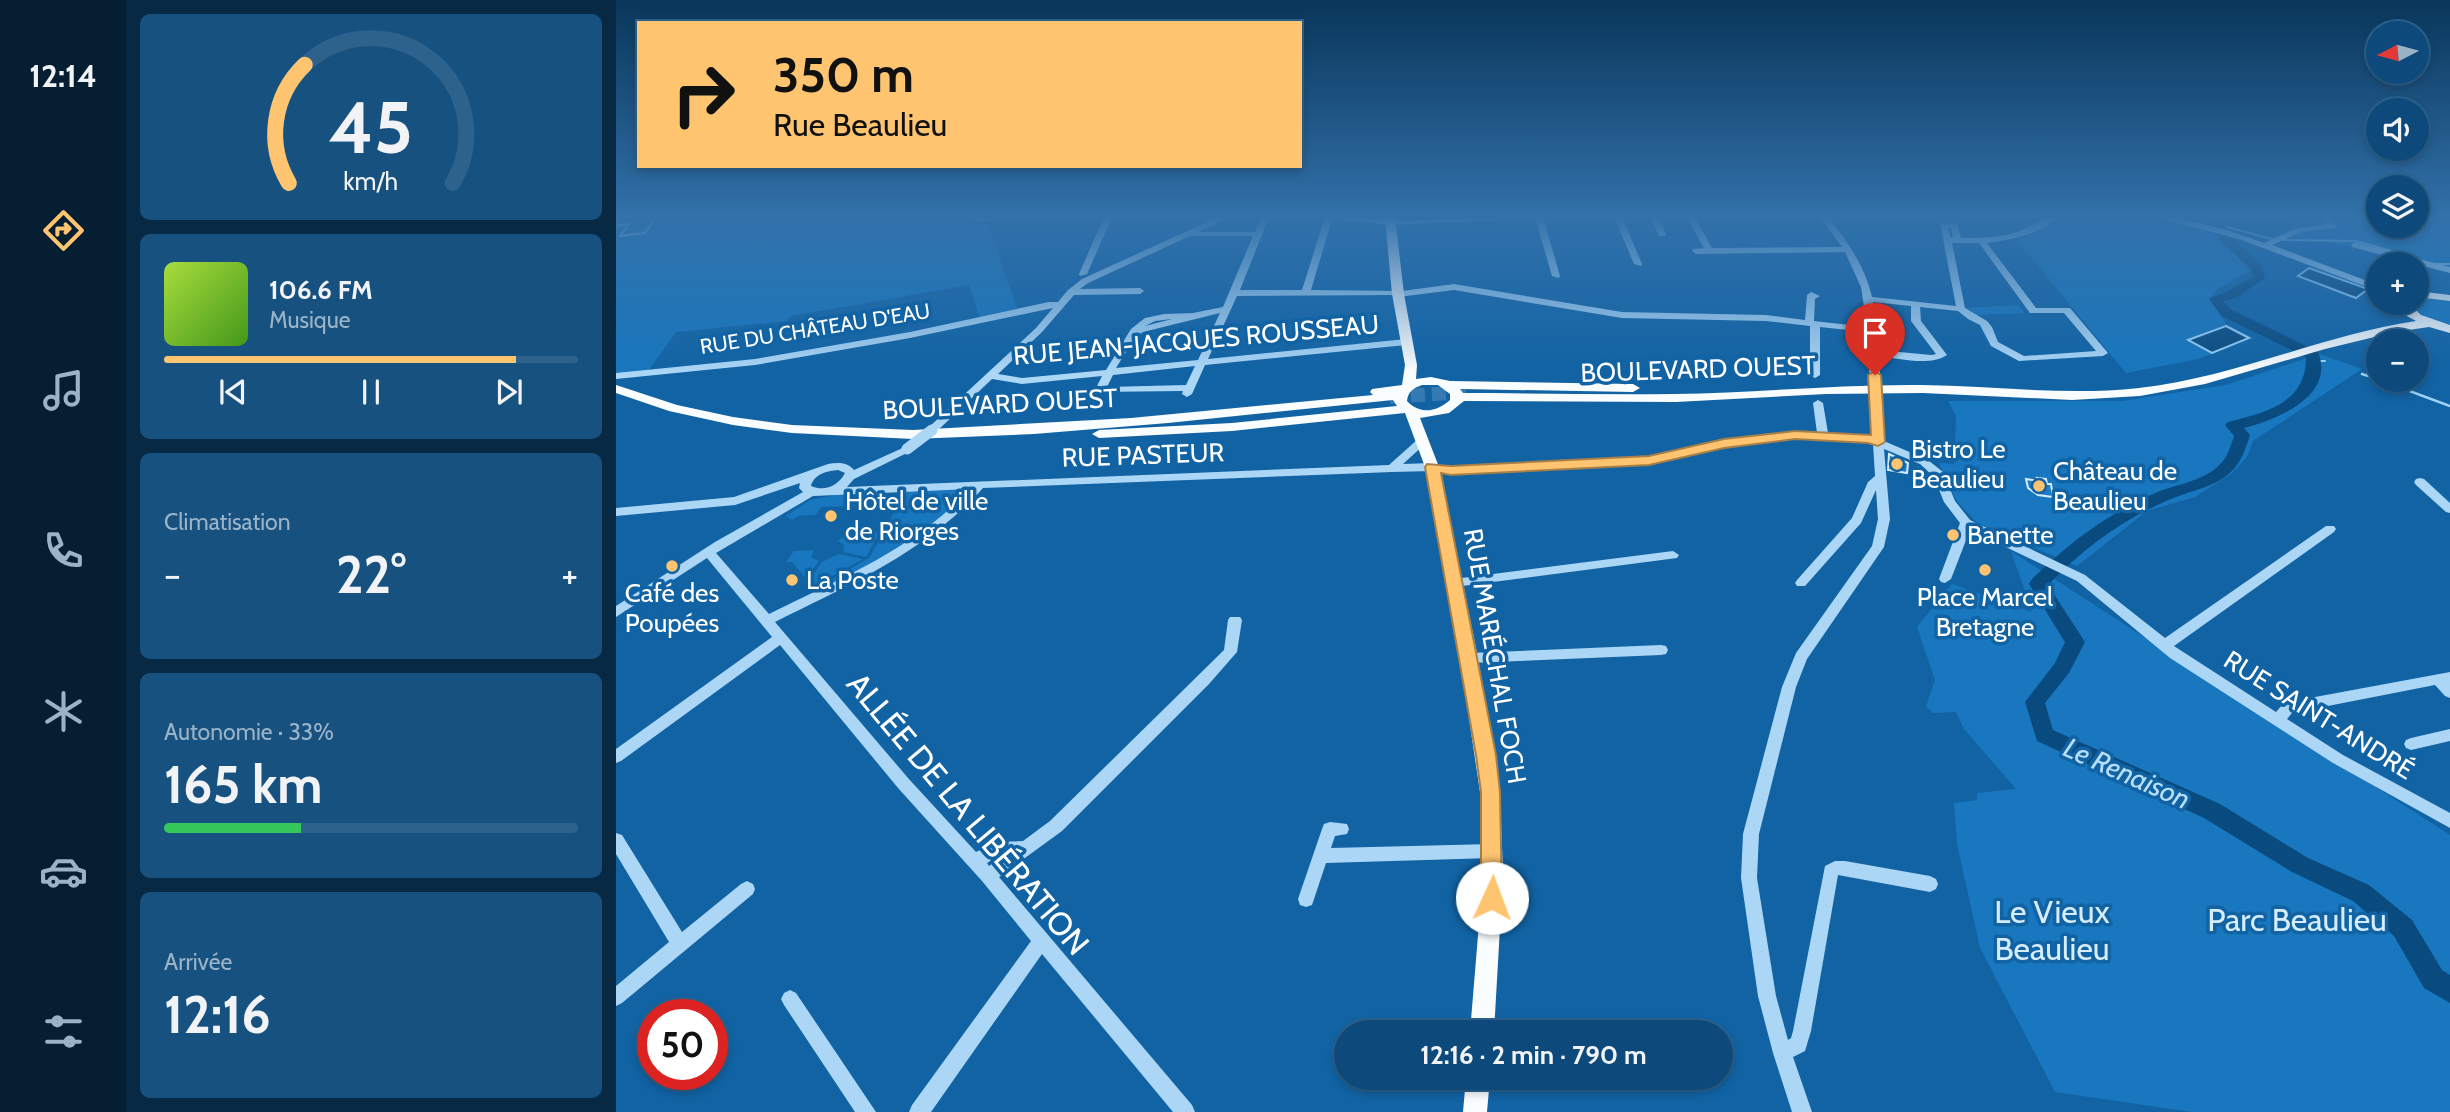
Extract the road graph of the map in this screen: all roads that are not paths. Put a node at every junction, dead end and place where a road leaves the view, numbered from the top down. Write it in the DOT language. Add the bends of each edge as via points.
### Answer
graph roads {
  1 [pos="1091,269"];
  2 [pos="1104,269"];
  3 [pos="1244,269"];
  4 [pos="1314,269"];
  5 [pos="1395,269"];
  6 [pos="1554,269"];
  7 [pos="1857,269"];
  8 [pos="1953,269"];
  9 [pos="2002,269"];
  10 [pos="2331,269"];
  11 [pos="1090,272"];
  12 [pos="1556,276"];
  13 [pos="2366,282"];
  14 [pos="1140,291"];
  15 [pos="1071,292"];
  16 [pos="1306,292"];
  17 [pos="1234,293"];
  18 [pos="1398,293"];
  19 [pos="2429,295"];
  20 [pos="1816,296"];
  21 [pos="2448,296"];
  22 [pos="1868,299"];
  23 [pos="1915,304"];
  24 [pos="1060,305"];
  25 [pos="1226,309"];
  26 [pos="1961,309"];
  27 [pos="2403,315"];
  28 [pos="2418,315"];
  29 [pos="1193,316"];
  30 [pos="1812,323"];
  31 [pos="2430,323"];
  32 [pos="2450,329"];
  33 [pos="1870,330"];
  34 [pos="1132,335"];
  35 [pos="1406,342"];
  36 [pos="2308,345"];
  37 [pos="1871,352"];
  38 [pos="1199,365"];
  39 [pos="1411,365"];
  40 [pos="1109,373"];
  41 [pos="1815,374"];
  42 [pos="616,376"];
  43 [pos="990,376"];
  44 [pos="1429,380"];
  45 [pos="1451,386"];
  46 [pos="1407,387"];
  47 [pos="616,389"];
  48 [pos="1673,394"];
  49 [pos="1465,395"];
  50 [pos="616,399"];
  51 [pos="1818,403"];
  52 [pos="1451,407"];
  53 [pos="1409,410"];
  54 [pos="1433,414"];
  55 [pos="1209,416"];
  56 [pos="1090,434"];
  57 [pos="1823,436"];
  58 [pos="1422,441"];
  59 [pos="1878,442"];
  60 [pos="1430,463"];
  61 [pos="1391,468"];
  62 [pos="811,475"];
  63 [pos="1881,477"];
  64 [pos="850,479"];
  65 [pos="2420,482"];
  66 [pos="980,485"];
  67 [pos="775,489"];
  68 [pos="808,489"];
  69 [pos="830,491"];
  70 [pos="2450,509"];
  71 [pos="616,512"];
  72 [pos="1966,523"];
  73 [pos="2330,529"];
  74 [pos="709,552"];
  75 [pos="1673,555"];
  76 [pos="1945,579"];
  77 [pos="1454,583"];
  78 [pos="1801,583"];
  79 [pos="616,612"];
  80 [pos="768,620"];
  81 [pos="1235,620"];
  82 [pos="780,638"];
  83 [pos="2165,645"];
  84 [pos="1661,650"];
  85 [pos="1469,658"];
  86 [pos="2443,678"];
  87 [pos="2450,692"];
  88 [pos="2279,719"];
  89 [pos="2450,735"];
  90 [pos="2411,744"];
  91 [pos="616,757"];
  92 [pos="2450,812"];
  93 [pos="2450,821"];
  94 [pos="1341,829"];
  95 [pos="616,840"];
  96 [pos="1027,848"];
  97 [pos="1492,851"];
  98 [pos="1321,856"];
  99 [pos="974,862"];
  100 [pos="988,876"];
  101 [pos="1930,884"];
  102 [pos="747,889"];
  103 [pos="1306,900"];
  104 [pos="1041,942"];
  105 [pos="680,944"];
  106 [pos="616,997"];
  107 [pos="790,999"];
  108 [pos="1483,1020"];
  109 [pos="1782,1053"];
  110 [pos="1477,1090"];
  111 [pos="866,1112"];
  112 [pos="919,1112"];
  113 [pos="1185,1112"];
  114 [pos="1475,1112"];
  115 [pos="1802,1112"];
  1 -- 11 [label="street"];
  2 -- 11 [label="street"];
  3 -- 17 [label="street"];
  4 -- 16 [label="street"];
  5 -- 18 [label="main road"];
  6 -- 12 [label="street"];
  7 -- 22 [label="street"];
  8 -- 26 [label="street"];
  9 -- 26 [label="street" via="2033,311 2067,310 2103,353 2016,358 1994,344 1982,319"];
  10 -- 13 [label="street"];
  11 -- 15 [label="street"];
  14 -- 15 [label="street"];
  15 -- 24 [label="street"];
  16 -- 17 [label="street"];
  16 -- 18 [label="street"];
  17 -- 25 [label="street"];
  18 -- 30 [label="street" via="1454,287 1622,315"];
  18 -- 35 [label="main road"];
  19 -- 21 [label="main road"];
  20 -- 30 [label="street" via="1811,295"];
  22 -- 23 [label="street"];
  22 -- 33 [label="street"];
  23 -- 26 [label="street"];
  23 -- 37 [label="street" via="1916,321 1941,355"];
  24 -- 42 [label="street, RUE DU CHÂTEAU D'EAU" via="755,362"];
  24 -- 43 [label="street"];
  25 -- 29 [label="street"];
  25 -- 38 [label="street"];
  27 -- 36 [label="main road, BOULEVARD OUEST"];
  28 -- 31 [label="main road"];
  29 -- 34 [label="street"];
  30 -- 33 [label="street"];
  30 -- 41 [label="street"];
  31 -- 32 [label="main road"];
  31 -- 36 [label="main road, BOULEVARD OUEST"];
  33 -- 37 [label="street"];
  34 -- 40 [label="street"];
  35 -- 38 [label="street, RUE JEAN-JACQUES ROUSSEAU"];
  35 -- 39 [label="main road"];
  36 -- 48 [label="main road, BOULEVARD OUEST" via="2200,381 2140,392 2072,396 1923,389"];
  37 -- 59 [label="street, bridge"];
  38 -- 40 [label="street, RUE JEAN-JACQUES ROUSSEAU"];
  38 -- 40 [label="street" via="1188,391 1100,390"];
  39 -- 44 [label="main road"];
  39 -- 46 [label="main road"];
  40 -- 43 [label="street, RUE JEAN-JACQUES ROUSSEAU" via="1022,381"];
  43 -- 64 [label="street, bridge" via="907,449"];
  44 -- 45 [label="main road"];
  44 -- 46 [label="main road"];
  45 -- 48 [label="main road"];
  45 -- 52 [label="main road" via="1458,397"];
  46 -- 53 [label="main road" via="1399,398"];
  46 -- 55 [label="main road"];
  47 -- 55 [label="main road, BOULEVARD OUEST" via="698,414 782,428 886,435 984,434"];
  48 -- 49 [label="main road, BOULEVARD OUEST"];
  48 -- 52 [label="main road" via="1588,405"];
  50 -- 56 [label="main road, BOULEVARD OUEST" via="702,423 783,435 947,442"];
  51 -- 57 [label="street"];
  52 -- 54 [label="main road"];
  53 -- 54 [label="main road"];
  53 -- 56 [label="main road" via="1232,427"];
  53 -- 58 [label="main road, RUE MARÉCHAL FOCH"];
  54 -- 60 [label="main road, RUE MARÉCHAL FOCH" via="1428,421"];
  55 -- 56 [label="main road, BOULEVARD OUEST" via="1390,400 1233,422"];
  57 -- 59 [label="street, RUE PASTEUR"];
  57 -- 60 [label="street, RUE PASTEUR" via="1724,443 1649,461 1451,471"];
  58 -- 60 [label="main road, RUE MARÉCHAL FOCH"];
  58 -- 61 [label="street"];
  59 -- 63 [label="street"];
  59 -- 72 [label="street" via="1923,462 1939,475 1950,502"];
  60 -- 61 [label="street, RUE PASTEUR"];
  60 -- 77 [label="main road, RUE MARÉCHAL FOCH"];
  61 -- 66 [label="street, RUE PASTEUR"];
  62 -- 64 [label="street" via="831,467"];
  62 -- 67 [label="street"];
  62 -- 68 [label="street"];
  63 -- 78 [label="street" via="1874,482 1857,520"];
  63 -- 109 [label="street" via="1883,534 1801,657 1788,687 1751,834 1753,909"];
  64 -- 66 [label="street, RUE PASTEUR"];
  64 -- 69 [label="street, RUE PASTEUR"];
  65 -- 70 [label="street"];
  66 -- 80 [label="street" via="926,534"];
  67 -- 68 [label="street"];
  67 -- 71 [label="street" via="734,501"];
  68 -- 69 [label="street"];
  68 -- 74 [label="street"];
  72 -- 76 [label="street"];
  72 -- 83 [label="street, RUE SAINT-ANDRÉ" via="2081,578"];
  73 -- 83 [label="street"];
  74 -- 79 [label="street"];
  74 -- 80 [label="street, ALLÉE DE LA LIBÉRATION"];
  75 -- 77 [label="street"];
  77 -- 85 [label="main road, RUE MARÉCHAL FOCH"];
  80 -- 82 [label="street, ALLÉE DE LA LIBÉRATION"];
  81 -- 96 [label="street" via="1230,652 1066,817"];
  82 -- 91 [label="street"];
  82 -- 99 [label="street, ALLÉE DE LA LIBÉRATION"];
  83 -- 88 [label="street, RUE SAINT-ANDRÉ"];
  84 -- 85 [label="street"];
  85 -- 97 [label="main road, RUE MARÉCHAL FOCH" via="1489,781"];
  86 -- 87 [label="street"];
  86 -- 88 [label="street" via="2288,708"];
  88 -- 92 [label="street, RUE SAINT-ANDRÉ"];
  88 -- 93 [label="street, RUE SAINT-ANDRÉ" via="2380,785"];
  89 -- 90 [label="street"];
  94 -- 98 [label="street" via="1331,829"];
  95 -- 105 [label="street"];
  96 -- 99 [label="street" via="996,849"];
  96 -- 100 [label="street"];
  97 -- 98 [label="street"];
  97 -- 108 [label="main road, RUE MARÉCHAL FOCH"];
  98 -- 103 [label="street"];
  99 -- 100 [label="street, ALLÉE DE LA LIBÉRATION"];
  100 -- 104 [label="street, ALLÉE DE LA LIBÉRATION"];
  101 -- 109 [label="street" via="1845,868 1830,871 1802,1031 1798,1044"];
  102 -- 105 [label="street"];
  104 -- 112 [label="street"];
  104 -- 113 [label="street, ALLÉE DE LA LIBÉRATION"];
  105 -- 106 [label="street"];
  107 -- 111 [label="street"];
  109 -- 115 [label="street"];
  110 -- 114 [label="main road"];
}
